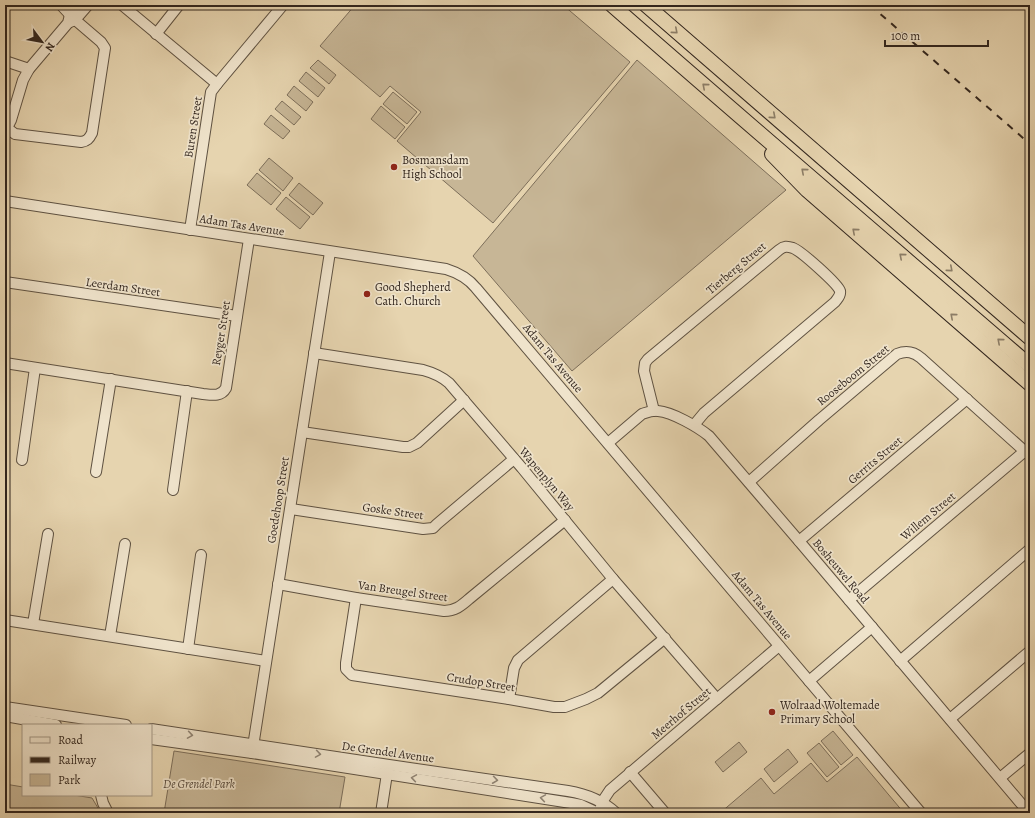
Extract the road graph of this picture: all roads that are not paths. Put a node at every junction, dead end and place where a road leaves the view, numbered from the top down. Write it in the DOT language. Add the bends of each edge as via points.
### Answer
graph roads {
  1 [pos="60,5"];
  2 [pos="78,5"];
  3 [pos="88,5"];
  4 [pos="122,5"];
  5 [pos="179,5"];
  6 [pos="283,5"];
  7 [pos="612,5"];
  8 [pos="646,5"];
  9 [pos="71,20"];
  10 [pos="156,34"];
  11 [pos="5,61"];
  12 [pos="29,70"];
  13 [pos="217,84"];
  14 [pos="730,108"];
  15 [pos="6,128"];
  16 [pos="5,201"];
  17 [pos="190,230"];
  18 [pos="249,239"];
  19 [pos="330,252"];
  20 [pos="5,282"];
  21 [pos="237,316"];
  22 [pos="1005,316"];
  23 [pos="1030,335"];
  24 [pos="1030,338"];
  25 [pos="314,353"];
  26 [pos="5,363"];
  27 [pos="1030,366"];
  28 [pos="35,368"];
  29 [pos="111,379"];
  30 [pos="1030,384"];
  31 [pos="187,391"];
  32 [pos="967,399"];
  33 [pos="464,400"];
  34 [pos="654,411"];
  35 [pos="694,425"];
  36 [pos="302,432"];
  37 [pos="608,443"];
  38 [pos="1027,454"];
  39 [pos="514,459"];
  40 [pos="22,460"];
  41 [pos="96,472"];
  42 [pos="749,482"];
  43 [pos="173,490"];
  44 [pos="291,509"];
  45 [pos="565,520"];
  46 [pos="48,534"];
  47 [pos="799,541"];
  48 [pos="125,544"];
  49 [pos="1030,549"];
  50 [pos="201,555"];
  51 [pos="613,579"];
  52 [pos="278,584"];
  53 [pos="356,598"];
  54 [pos="848,600"];
  55 [pos="5,620"];
  56 [pos="33,624"];
  57 [pos="872,627"];
  58 [pos="110,636"];
  59 [pos="665,638"];
  60 [pos="779,646"];
  61 [pos="188,649"];
  62 [pos="1030,651"];
  63 [pos="266,660"];
  64 [pos="900,661"];
  65 [pos="809,681"];
  66 [pos="510,699"];
  67 [pos="717,699"];
  68 [pos="5,707"];
  69 [pos="5,716"];
  70 [pos="950,719"];
  71 [pos="50,724"];
  72 [pos="110,724"];
  73 [pos="152,729"];
  74 [pos="152,739"];
  75 [pos="253,749"];
  76 [pos="1030,753"];
  77 [pos="388,770"];
  78 [pos="630,772"];
  79 [pos="1000,778"];
  80 [pos="101,796"];
  81 [pos="602,802"];
  82 [pos="581,805"];
  83 [pos="108,813"];
  84 [pos="381,813"];
  85 [pos="598,813"];
  86 [pos="602,813"];
  87 [pos="616,813"];
  88 [pos="665,813"];
  89 [pos="921,813"];
  90 [pos="1029,813"];
  1 -- 9 [label="street"];
  2 -- 9 [label="street"];
  3 -- 9 [label="street"];
  4 -- 10 [label="street"];
  5 -- 10 [label="street"];
  6 -- 13 [label="street, Buren Street"];
  14 -- 7 [label="highway, one-way"];
  8 -- 22 [label="highway, one-way"];
  9 -- 12 [label="street"];
  9 -- 15 [label="street" via="101,42 105,48 89,139 81,142 14,134"];
  10 -- 13 [label="street"];
  11 -- 12 [label="street"];
  12 -- 15 [label="street"];
  13 -- 17 [label="street, Buren Street" via="211,95"];
  27 -- 14 [label="highway, one-way"];
  30 -- 14 [label="highway, one-way" via="807,190 744,128"];
  16 -- 17 [label="street, Adam Tas Avenue"];
  17 -- 18 [label="street, Adam Tas Avenue"];
  18 -- 19 [label="street, Adam Tas Avenue"];
  18 -- 21 [label="street, Reyger Street"];
  19 -- 25 [label="street, Goedehoop Street"];
  19 -- 37 [label="street, Adam Tas Avenue" via="446,269 467,279"];
  20 -- 21 [label="street, Leerdam Street"];
  21 -- 31 [label="street, Reyger Street" via="224,392 214,395"];
  22 -- 23 [label="highway"];
  22 -- 24 [label="highway"];
  25 -- 33 [label="street, Wapenplyn Way" via="424,370 442,377"];
  25 -- 36 [label="street, Goedehoop Street"];
  26 -- 28 [label="street, Reyger Street"];
  28 -- 29 [label="street, Reyger Street"];
  28 -- 40 [label="street"];
  29 -- 31 [label="street, Reyger Street"];
  29 -- 41 [label="street"];
  31 -- 43 [label="street"];
  32 -- 38 [label="street, Rooseboom Street"];
  32 -- 42 [label="street, Rooseboom Street" via="916,354 902,352"];
  32 -- 47 [label="street, Gerrits Street"];
  33 -- 36 [label="street" via="417,443 408,447"];
  33 -- 39 [label="street, Wapenplyn Way"];
  34 -- 35 [label="street, Bosheuwel Road" via="665,412"];
  34 -- 35 [label="street, Tierberg Street" via="644,371 648,359 782,247 795,249 836,286 839,297 704,413"];
  34 -- 37 [label="street" via="642,414"];
  35 -- 42 [label="street, Bosheuwel Road" via="709,436"];
  36 -- 44 [label="street, Goedehoop Street"];
  37 -- 60 [label="street, Adam Tas Avenue"];
  38 -- 54 [label="street, Willem Street"];
  39 -- 44 [label="street, Goske Street" via="428,529"];
  39 -- 45 [label="street, Wapenplyn Way"];
  42 -- 47 [label="street, Bosheuwel Road"];
  44 -- 52 [label="street, Goedehoop Street"];
  45 -- 51 [label="street, Wapenplyn Way"];
  45 -- 53 [label="street, Van Breugel Street" via="469,600 453,610 444,611"];
  46 -- 56 [label="street"];
  47 -- 54 [label="street, Bosheuwel Road"];
  48 -- 58 [label="street"];
  49 -- 64 [label="street"];
  50 -- 61 [label="street"];
  51 -- 59 [label="street, Wapenplyn Way"];
  51 -- 66 [label="street" via="518,660 514,668"];
  52 -- 53 [label="street, Van Breugel Street"];
  52 -- 63 [label="street, Goedehoop Street"];
  53 -- 66 [label="street, Crudop Street" via="346,667 352,676"];
  54 -- 57 [label="street, Bosheuwel Road"];
  55 -- 56 [label="street"];
  56 -- 58 [label="street"];
  57 -- 64 [label="street, Bosheuwel Road"];
  57 -- 65 [label="street"];
  58 -- 61 [label="street"];
  59 -- 66 [label="street, Crudop Street" via="603,689 574,704 554,707"];
  59 -- 67 [label="street, Wapenplyn Way"];
  60 -- 65 [label="street, Adam Tas Avenue"];
  60 -- 67 [label="street, Meerhof Street"];
  61 -- 63 [label="street"];
  62 -- 70 [label="street"];
  63 -- 75 [label="street, Goedehoop Street"];
  64 -- 70 [label="street, Bosheuwel Road"];
  65 -- 89 [label="street, Adam Tas Avenue"];
  67 -- 78 [label="street, Meerhof Street"];
  68 -- 72 [label="street"];
  69 -- 71 [label="street"];
  70 -- 79 [label="street, Bosheuwel Road"];
  73 -- 75 [label="street, De Grendel Avenue, one-way"];
  74 -- 75 [label="street, De Grendel Avenue"];
  75 -- 77 [label="street, De Grendel Avenue"];
  76 -- 79 [label="street"];
  77 -- 81 [label="street, De Grendel Avenue, one-way" via="558,789 580,793"];
  82 -- 77 [label="street, De Grendel Avenue, one-way"];
  77 -- 84 [label="street"];
  78 -- 81 [label="street, Meerhof Street" via="610,790"];
  78 -- 88 [label="street"];
  79 -- 90 [label="street, Bosheuwel Road"];
  80 -- 83 [label="street"];
  81 -- 82 [label="street" via="593,806"];
  81 -- 86 [label="street"];
  81 -- 87 [label="street, De Grendel Avenue"];
  82 -- 85 [label="street, De Grendel Avenue"];
}
